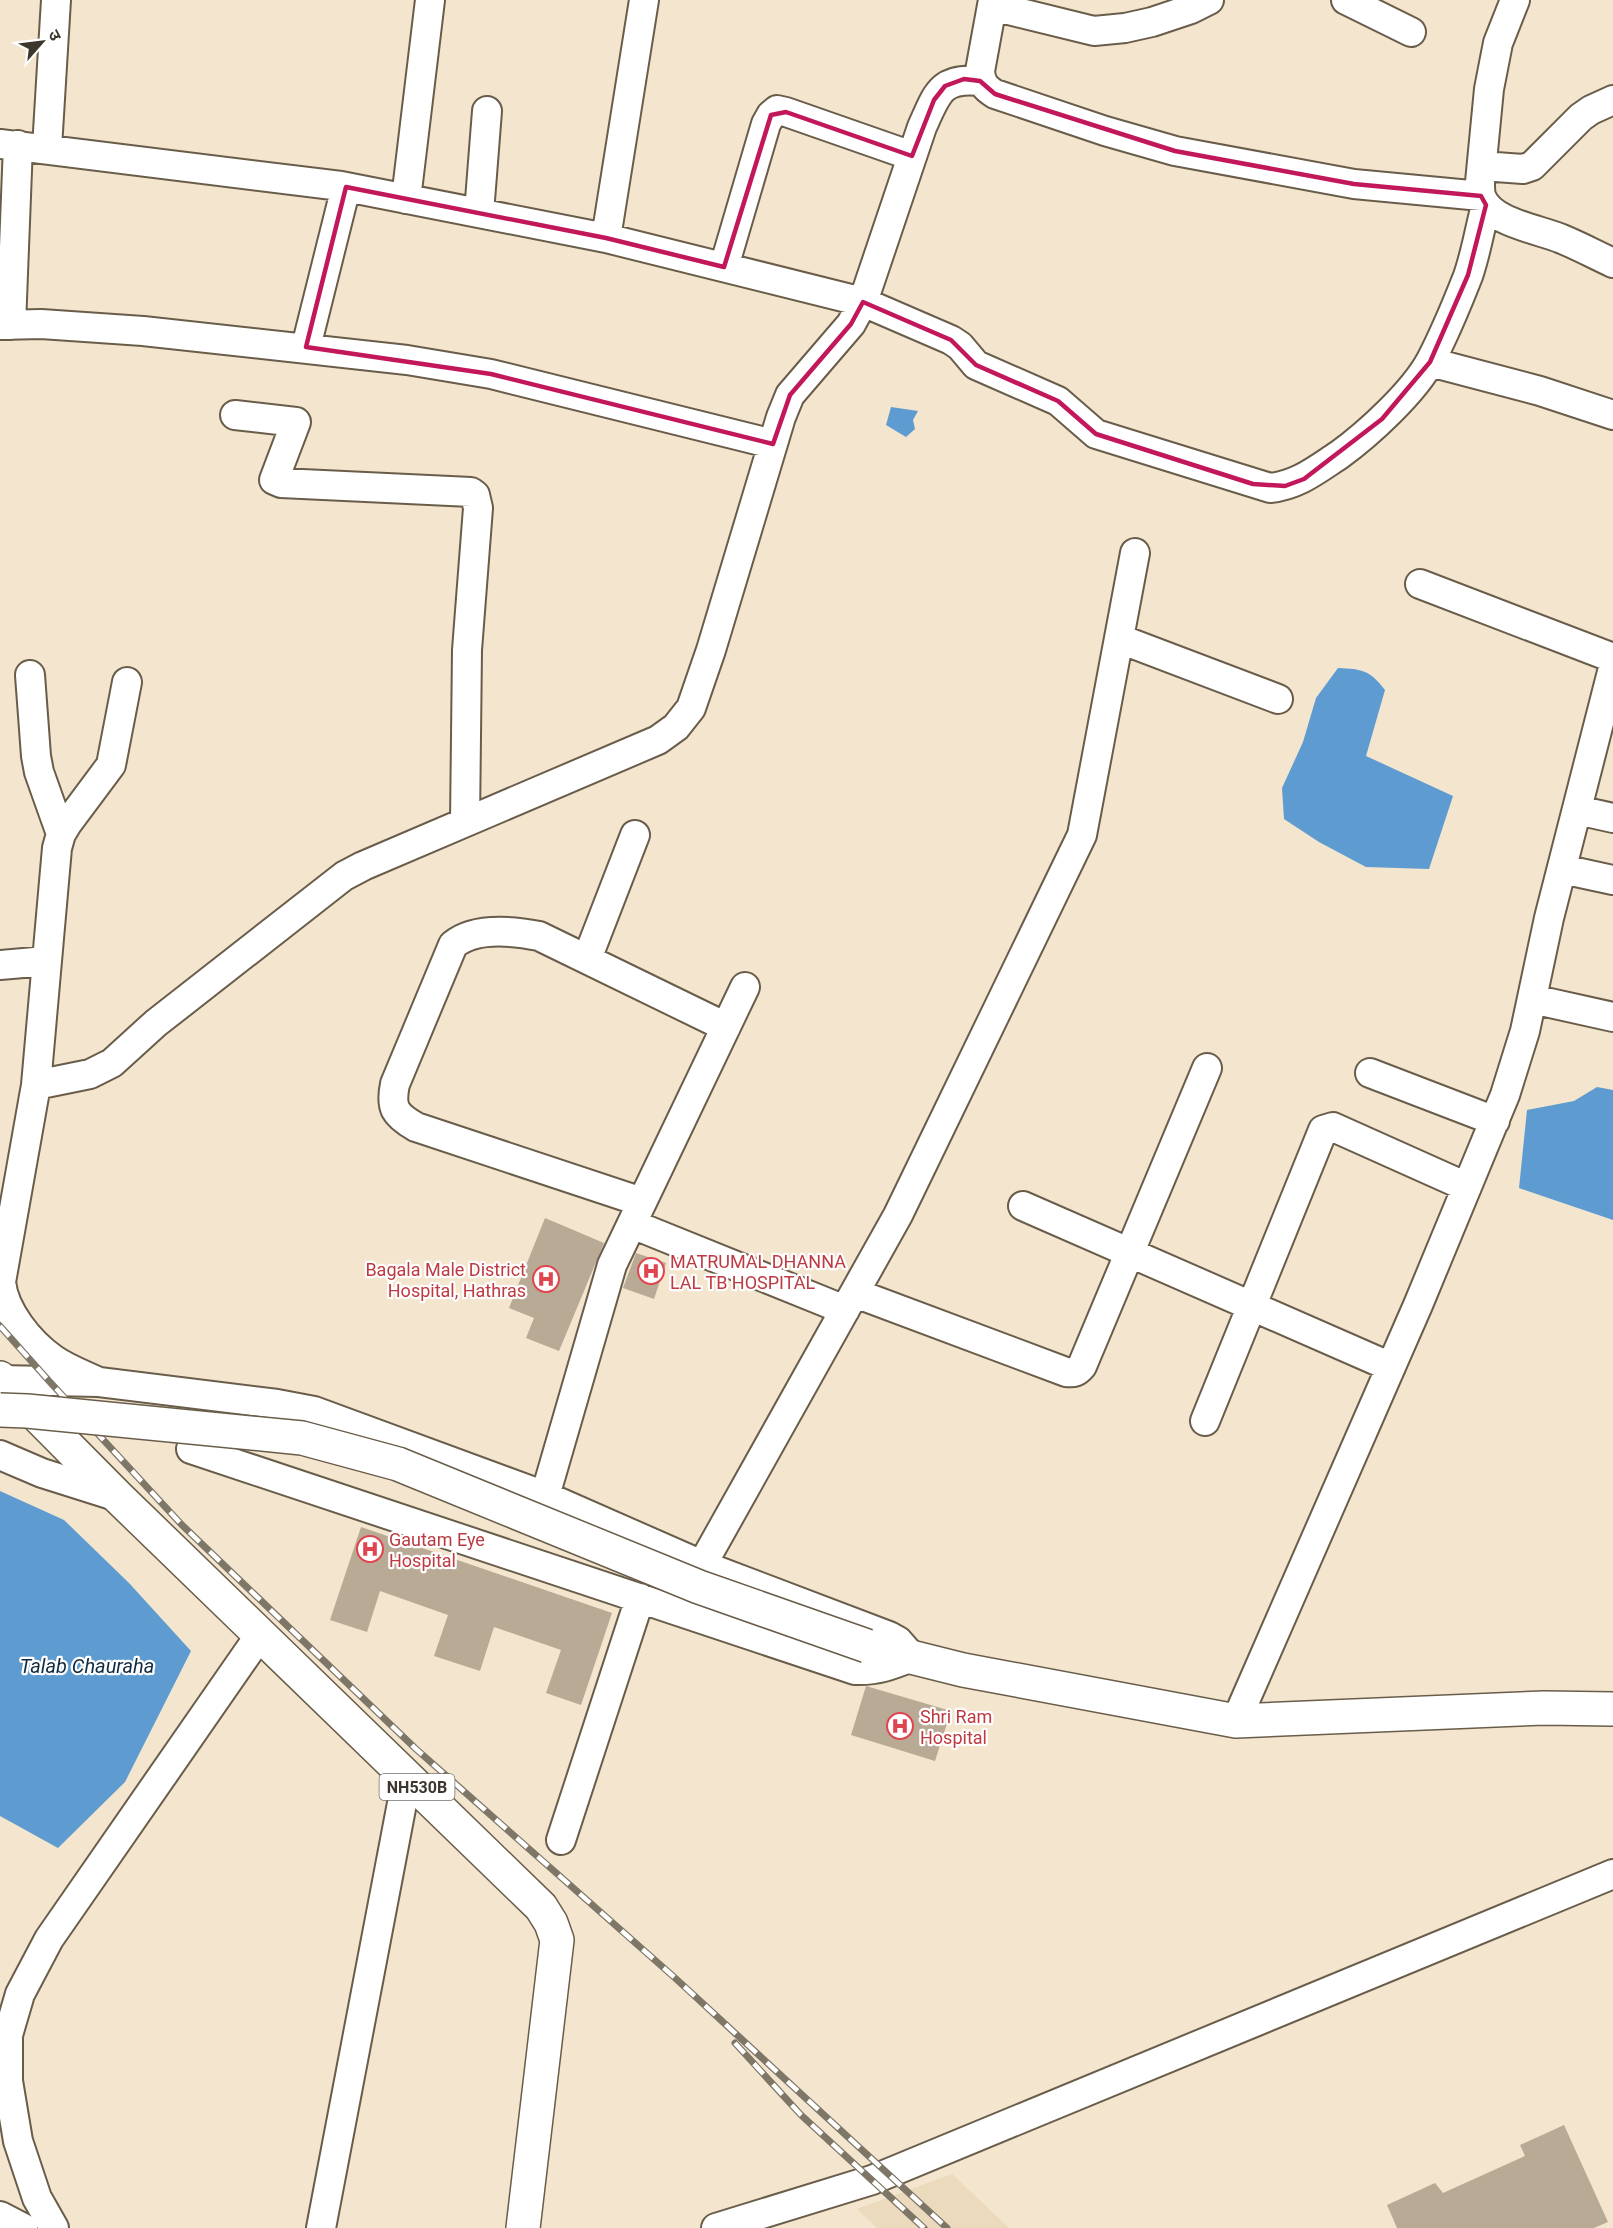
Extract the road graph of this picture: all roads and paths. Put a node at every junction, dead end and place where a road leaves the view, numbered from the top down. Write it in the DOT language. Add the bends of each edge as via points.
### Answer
graph roads {
  1 [pos="56,0"];
  2 [pos="430,0"];
  3 [pos="644,0"];
  4 [pos="1209,0"];
  5 [pos="1346,0"];
  6 [pos="1515,0"];
  7 [pos="992,3"];
  8 [pos="1411,32"];
  9 [pos="980,81"];
  10 [pos="1613,100"];
  11 [pos="487,111"];
  12 [pos="9,144"];
  13 [pos="47,148"];
  14 [pos="912,156"];
  15 [pos="1482,166"];
  16 [pos="346,187"];
  17 [pos="406,199"];
  18 [pos="1483,200"];
  19 [pos="479,213"];
  20 [pos="606,238"];
  21 [pos="1613,263"];
  22 [pos="724,267"];
  23 [pos="863,302"];
  24 [pos="6,325"];
  25 [pos="306,347"];
  26 [pos="1430,362"];
  27 [pos="235,415"];
  28 [pos="1613,415"];
  29 [pos="773,444"];
  30 [pos="1135,553"];
  31 [pos="1420,584"];
  32 [pos="1120,639"];
  33 [pos="1613,658"];
  34 [pos="1613,668"];
  35 [pos="30,675"];
  36 [pos="127,682"];
  37 [pos="1278,699"];
  38 [pos="1577,810"];
  39 [pos="1613,818"];
  40 [pos="465,822"];
  41 [pos="61,834"];
  42 [pos="635,835"];
  43 [pos="1562,869"];
  44 [pos="1613,880"];
  45 [pos="587,959"];
  46 [pos="46,961"];
  47 [pos="0,964"];
  48 [pos="745,987"];
  49 [pos="1532,999"];
  50 [pos="1613,1017"];
  51 [pos="726,1027"];
  52 [pos="1207,1068"];
  53 [pos="1370,1073"];
  54 [pos="36,1085"];
  55 [pos="1495,1121"];
  56 [pos="1467,1187"];
  57 [pos="1023,1206"];
  58 [pos="637,1213"];
  59 [pos="1129,1252"];
  60 [pos="850,1301"];
  61 [pos="1252,1306"];
  62 [pos="1391,1367"];
  63 [pos="99,1382"];
  64 [pos="0,1387"];
  65 [pos="1205,1421"];
  66 [pos="191,1449"];
  67 [pos="0,1455"];
  68 [pos="544,1496"];
  69 [pos="117,1497"];
  70 [pos="702,1565"];
  71 [pos="640,1598"];
  72 [pos="260,1635"];
  73 [pos="912,1657"];
  74 [pos="1613,1709"];
  75 [pos="1236,1721"];
  76 [pos="406,1777"];
  77 [pos="561,1840"];
  78 [pos="1613,1874"];
  79 [pos="0,2216"];
  80 [pos="23,2228"];
  81 [pos="54,2228"];
  82 [pos="321,2228"];
  83 [pos="523,2228"];
  84 [pos="716,2228"];
  1 -- 13 [label="street"];
  2 -- 17 [label="street"];
  3 -- 20 [label="street"];
  4 -- 7 [label="street" via="1152,22 1094,31"];
  5 -- 8 [label="street"];
  6 -- 15 [label="street" via="1498,43"];
  7 -- 9 [label="street"];
  9 -- 14 [label="street" via="964,79 945,86 934,100"];
  9 -- 18 [label="street" via="995,94 1174,151 1354,184"];
  10 -- 15 [label="street" via="1581,117 1532,166 1523,170"];
  11 -- 19 [label="street"];
  12 -- 13 [label="street"];
  12 -- 24 [label="street"];
  13 -- 16 [label="street"];
  14 -- 22 [label="street" via="777,110 766,124"];
  14 -- 23 [label="street"];
  15 -- 18 [label="street"];
  16 -- 17 [label="street"];
  16 -- 25 [label="street"];
  17 -- 19 [label="street"];
  18 -- 21 [label="street" via="1497,215 1563,239"];
  18 -- 26 [label="street" via="1468,275"];
  19 -- 20 [label="street"];
  20 -- 22 [label="street"];
  22 -- 23 [label="street"];
  23 -- 26 [label="street" via="951,340 976,365 1058,401 1096,434 1270,488 1304,479 1346,450 1382,419"];
  23 -- 29 [label="street" via="851,324 790,395"];
  24 -- 25 [label="street" via="143,331"];
  25 -- 29 [label="street" via="491,374"];
  26 -- 28 [label="street"];
  27 -- 40 [label="street" via="296,422 274,480 281,483 471,492 477,498 467,650"];
  29 -- 40 [label="street" via="711,650 684,719 658,740"];
  30 -- 32 [label="street"];
  31 -- 33 [label="street"];
  32 -- 37 [label="street"];
  32 -- 60 [label="street" via="1082,835 898,1215"];
  34 -- 38 [label="street"];
  35 -- 41 [label="street" via="39,772"];
  36 -- 41 [label="street" via="111,765"];
  38 -- 39 [label="street"];
  38 -- 43 [label="street"];
  40 -- 54 [label="street" via="344,876 156,1023 112,1063 90,1074"];
  41 -- 46 [label="street"];
  42 -- 45 [label="street"];
  43 -- 44 [label="street"];
  43 -- 49 [label="street"];
  45 -- 51 [label="street"];
  45 -- 58 [label="street" via="528,934 471,934 459,939 453,945 395,1084 394,1108 402,1119 416,1127"];
  46 -- 47 [label="street"];
  46 -- 54 [label="street"];
  48 -- 51 [label="street"];
  49 -- 50 [label="street"];
  49 -- 55 [label="street"];
  51 -- 58 [label="street"];
  52 -- 59 [label="street"];
  53 -- 55 [label="street"];
  54 -- 63 [label="street" via="2,1293 24,1331 51,1358"];
  55 -- 56 [label="street"];
  56 -- 61 [label="street" via="1329,1127 1320,1137"];
  56 -- 62 [label="street"];
  57 -- 59 [label="street"];
  58 -- 60 [label="street"];
  58 -- 68 [label="street" via="612,1265"];
  59 -- 60 [label="street" via="1083,1366 1074,1373"];
  59 -- 61 [label="street"];
  60 -- 70 [label="street"];
  61 -- 62 [label="street"];
  61 -- 65 [label="street"];
  62 -- 75 [label="street"];
  63 -- 64 [label="street"];
  63 -- 68 [label="street" via="314,1411"];
  64 -- 69 [label="main road, NH530B"];
  64 -- 73 [label="main road, bridge" via="27,1411 302,1438 398,1464 699,1587 867,1646"];
  66 -- 71 [label="street"];
  67 -- 69 [label="street"];
  68 -- 70 [label="street"];
  69 -- 72 [label="main road, NH530B"];
  70 -- 73 [label="street" via="889,1636"];
  71 -- 73 [label="street" via="855,1670 886,1668"];
  71 -- 77 [label="street"];
  72 -- 76 [label="main road, NH530B"];
  72 -- 81 [label="street" via="49,1939 20,1994 8,2035 8,2081 18,2141 37,2198"];
  73 -- 75 [label="main road"];
  74 -- 75 [label="main road" via="1544,1708"];
  76 -- 82 [label="street"];
  76 -- 83 [label="main road, NH530B" via="541,1906 557,1941"];
  78 -- 84 [label="street" via="872,2180"];
  79 -- 80 [label="street"];
}
